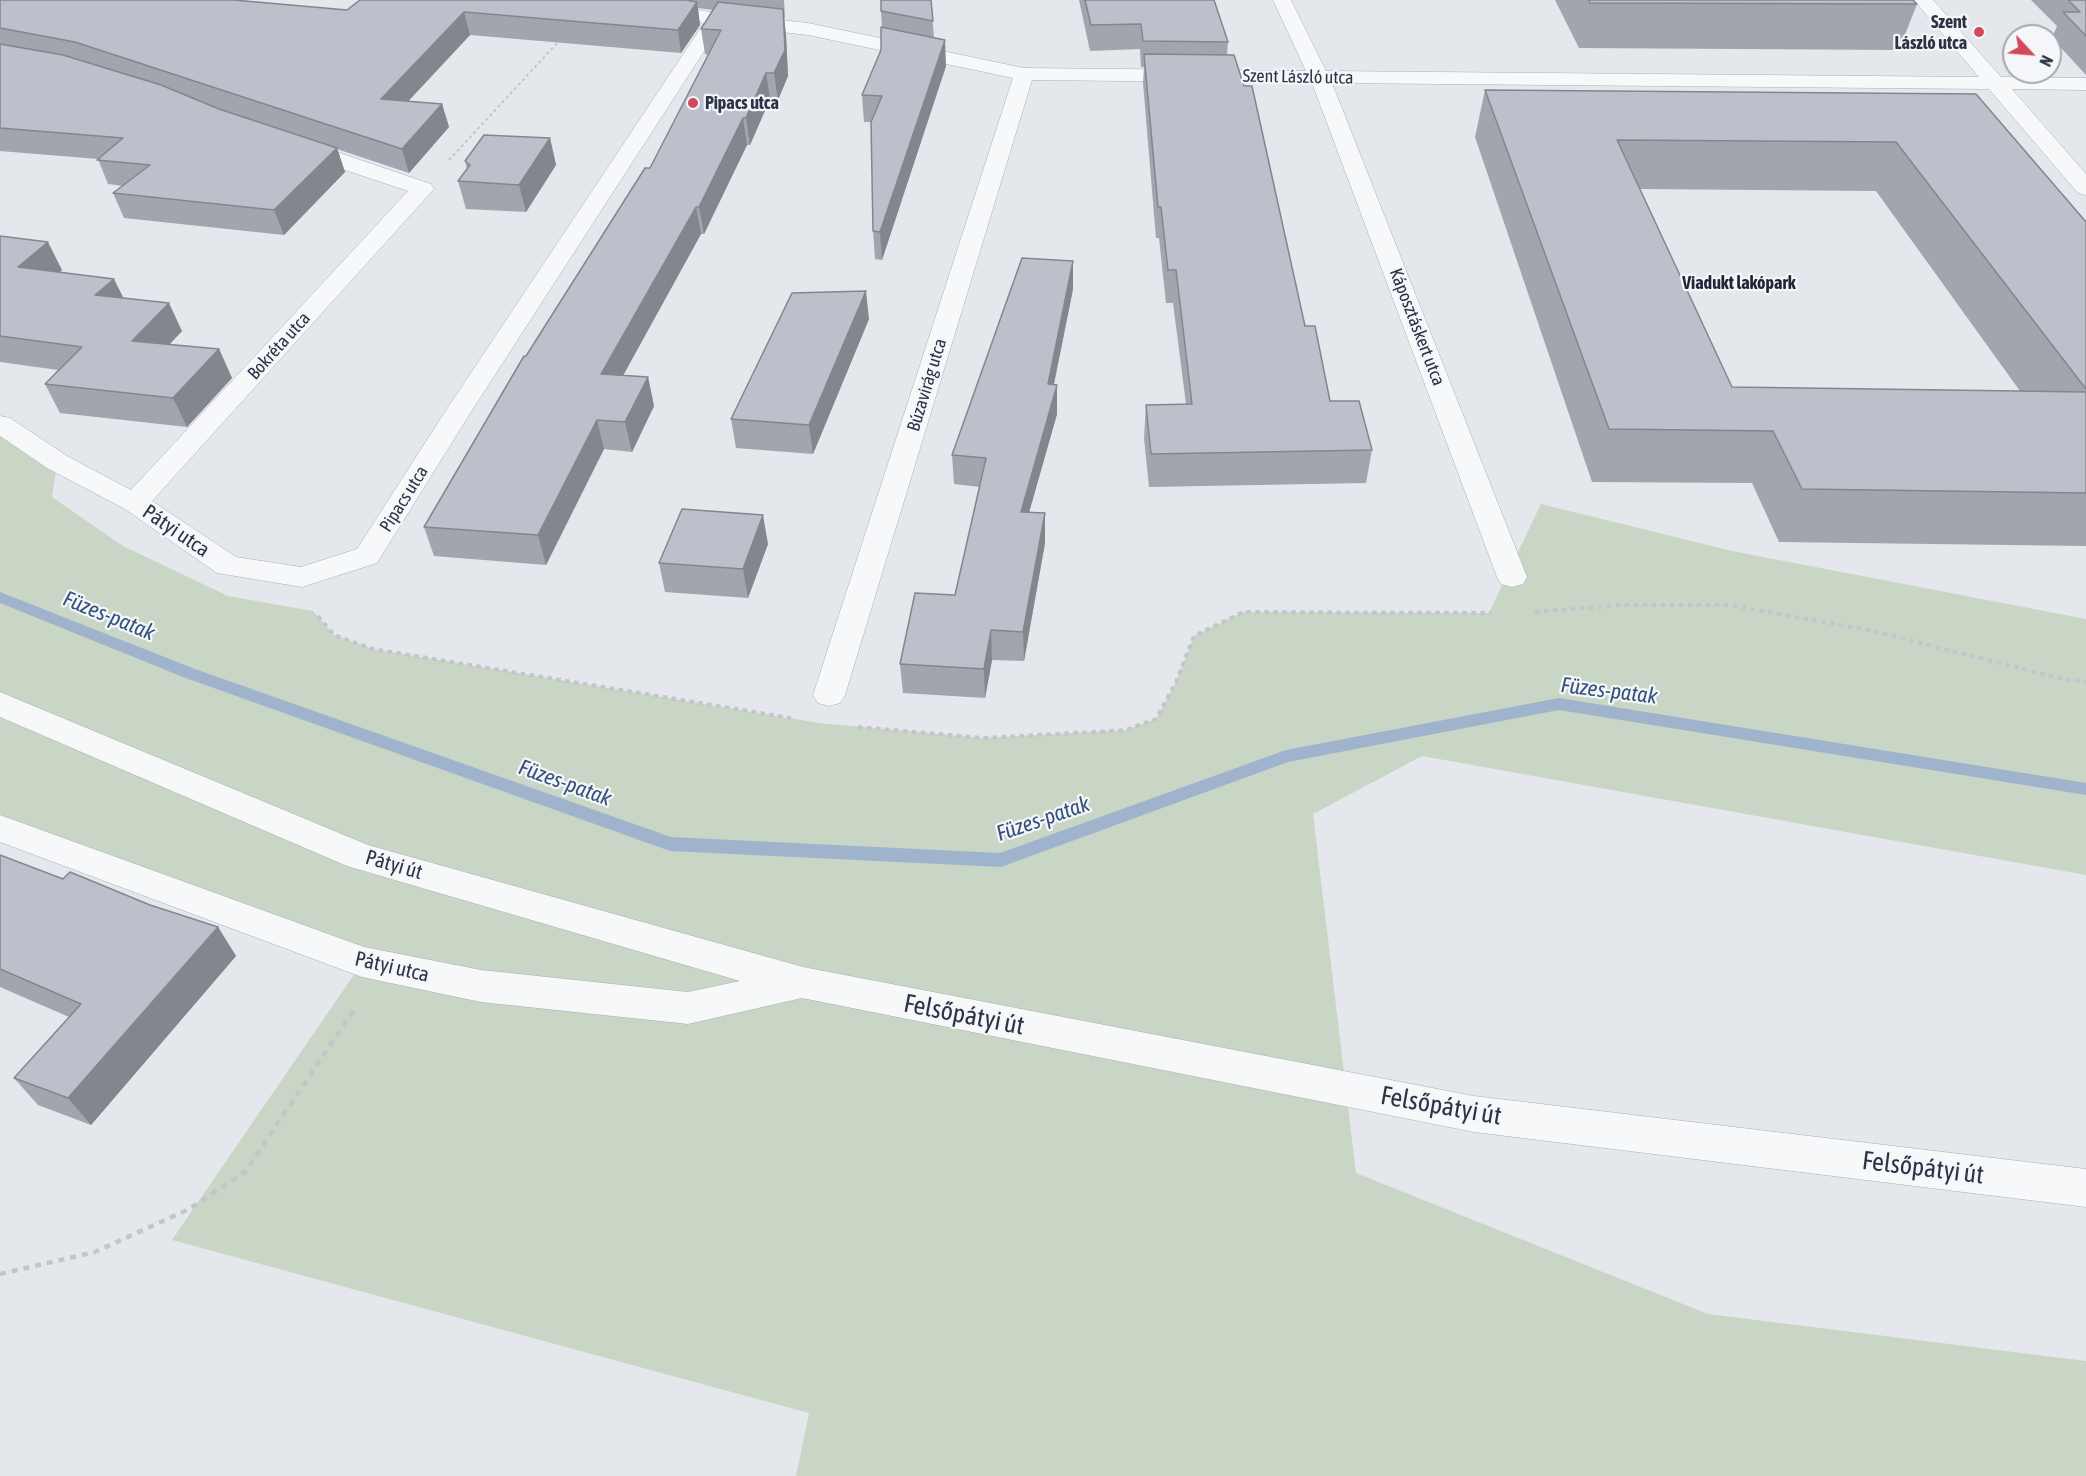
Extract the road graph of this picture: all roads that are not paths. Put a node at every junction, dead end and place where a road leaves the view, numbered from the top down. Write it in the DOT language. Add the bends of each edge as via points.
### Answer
graph roads {
  1 [pos="608,0"];
  2 [pos="1282,0"];
  3 [pos="1923,0"];
  4 [pos="716,19"];
  5 [pos="1024,74"];
  6 [pos="1320,78"];
  7 [pos="1996,83"];
  8 [pos="2086,84"];
  9 [pos="280,141"];
  10 [pos="2086,188"];
  11 [pos="0,424"];
  12 [pos="135,503"];
  13 [pos="367,556"];
  14 [pos="1512,577"];
  15 [pos="830,695"];
  16 [pos="0,704"];
  17 [pos="0,828"];
  18 [pos="803,983"];
  19 [pos="2086,1188"];
  1 -- 4 [label="street, Szent László utca"];
  2 -- 6 [label="street, Káposztáskert utca"];
  3 -- 7 [label="street"];
  4 -- 5 [label="street, Szent László utca" via="808,21"];
  4 -- 13 [label="street, Pipacs utca"];
  5 -- 6 [label="street, Szent László utca"];
  5 -- 15 [label="street, Búzavirág utca"];
  6 -- 7 [label="street, Szent László utca"];
  6 -- 14 [label="street, Káposztáskert utca"];
  7 -- 8 [label="street, Szent László utca"];
  7 -- 10 [label="street"];
  9 -- 12 [label="street, Bokréta utca" via="423,189"];
  11 -- 12 [label="street, Pátyi utca" via="57,462"];
  12 -- 13 [label="street, Pátyi utca" via="228,566 302,578"];
  16 -- 18 [label="street, Pátyi út" via="359,856"];
  17 -- 18 [label="street, Pátyi utca" via="362,963 481,986 688,1008"];
  18 -- 19 [label="street, Felsőpátyi út" via="1473,1114"];
}
